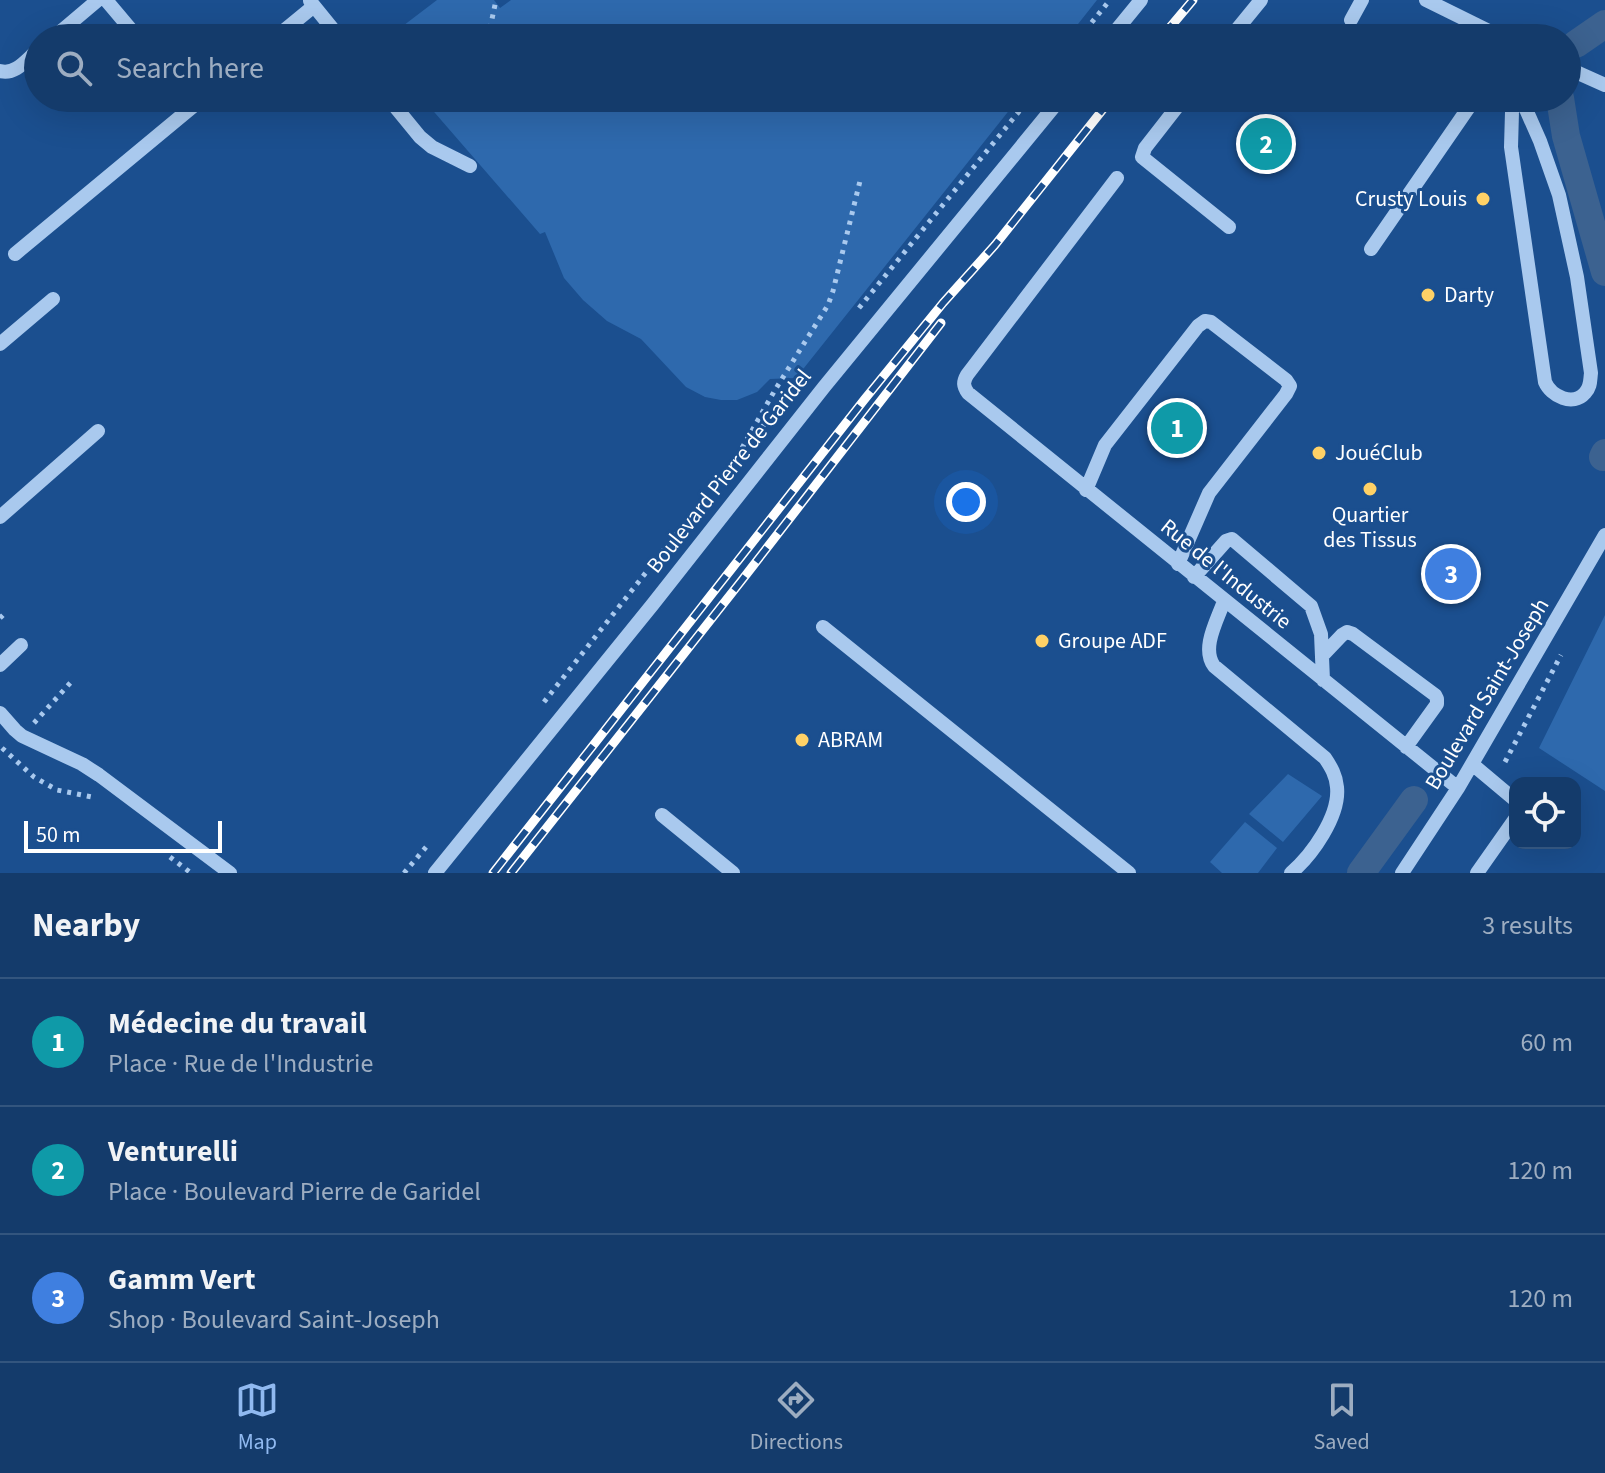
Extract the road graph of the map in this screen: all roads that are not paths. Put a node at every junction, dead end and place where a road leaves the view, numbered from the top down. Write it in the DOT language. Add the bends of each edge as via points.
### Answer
graph roads {
  1 [pos="98,0"];
  2 [pos="106,0"];
  3 [pos="1141,0"];
  4 [pos="1261,0"];
  5 [pos="1362,0"];
  6 [pos="1426,0"];
  7 [pos="311,3"];
  8 [pos="1351,20"];
  9 [pos="70,24"];
  10 [pos="126,24"];
  11 [pos="289,24"];
  12 [pos="328,24"];
  13 [pos="1121,24"];
  14 [pos="1241,24"];
  15 [pos="1466,24"];
  16 [pos="24,62"];
  17 [pos="0,71"];
  18 [pos="1581,74"];
  19 [pos="1605,85"];
  20 [pos="186,112"];
  21 [pos="399,112"];
  22 [pos="1050,112"];
  23 [pos="1173,112"];
  24 [pos="1466,112"];
  25 [pos="1512,112"];
  26 [pos="1525,112"];
  27 [pos="470,166"];
  28 [pos="1117,178"];
  29 [pos="1229,227"];
  30 [pos="1371,249"];
  31 [pos="15,254"];
  32 [pos="53,299"];
  33 [pos="0,344"];
  34 [pos="98,431"];
  35 [pos="1086,490"];
  36 [pos="0,517"];
  37 [pos="1605,535"];
  38 [pos="1178,564"];
  39 [pos="1194,577"];
  40 [pos="1224,601"];
  41 [pos="823,627"];
  42 [pos="21,645"];
  43 [pos="1322,656"];
  44 [pos="0,665"];
  45 [pos="1323,680"];
  46 [pos="0,714"];
  47 [pos="18,733"];
  48 [pos="0,737"];
  49 [pos="1406,747"];
  50 [pos="1472,764"];
  51 [pos="1458,788"];
  52 [pos="1509,795"];
  53 [pos="662,815"];
  54 [pos="1509,828"];
  55 [pos="230,873"];
  56 [pos="435,873"];
  57 [pos="733,873"];
  58 [pos="1129,873"];
  59 [pos="1291,873"];
  60 [pos="1402,873"];
  61 [pos="1477,873"];
  1 -- 9 [label="street"];
  2 -- 10 [label="street"];
  3 -- 13 [label="street"];
  4 -- 14 [label="street"];
  5 -- 8 [label="street"];
  6 -- 15 [label="street"];
  7 -- 11 [label="street"];
  7 -- 12 [label="street"];
  16 -- 17 [label="street" via="12,72"];
  18 -- 19 [label="street"];
  20 -- 31 [label="street"];
  21 -- 27 [label="street" via="432,147"];
  22 -- 56 [label="street, Boulevard Pierre de Garidel"];
  23 -- 29 [label="street" via="1142,157"];
  24 -- 30 [label="street"];
  25 -- 26 [label="street" via="1511,147 1545,382 1553,394 1573,399 1586,393 1591,373 1577,277 1554,179"];
  28 -- 35 [label="street, Rue de l'Industrie" via="963,384"];
  32 -- 33 [label="street"];
  34 -- 36 [label="street"];
  35 -- 38 [label="street, Rue de l'Industrie"];
  35 -- 38 [label="street" via="1105,445 1205,321 1286,380 1286,394 1209,493"];
  37 -- 50 [label="street, Boulevard Saint-Joseph"];
  38 -- 39 [label="street, Rue de l'Industrie"];
  39 -- 40 [label="street, Rue de l'Industrie"];
  39 -- 43 [label="street" via="1232,539 1311,606"];
  40 -- 45 [label="street, Rue de l'Industrie"];
  40 -- 59 [label="street" via="1208,657 1325,758 1335,775 1337,799 1326,829"];
  41 -- 58 [label="street"];
  42 -- 44 [label="street"];
  43 -- 45 [label="street"];
  43 -- 49 [label="street" via="1342,635 1353,634 1435,695 1437,704"];
  45 -- 49 [label="street, Rue de l'Industrie"];
  46 -- 47 [label="street"];
  47 -- 48 [label="street"];
  47 -- 55 [label="street" via="89,768"];
  49 -- 51 [label="street, Rue de l'Industrie"];
  50 -- 51 [label="street, Boulevard Saint-Joseph"];
  50 -- 52 [label="street"];
  51 -- 60 [label="street, Boulevard Saint-Joseph"];
  53 -- 57 [label="street"];
  54 -- 61 [label="street"];
}
